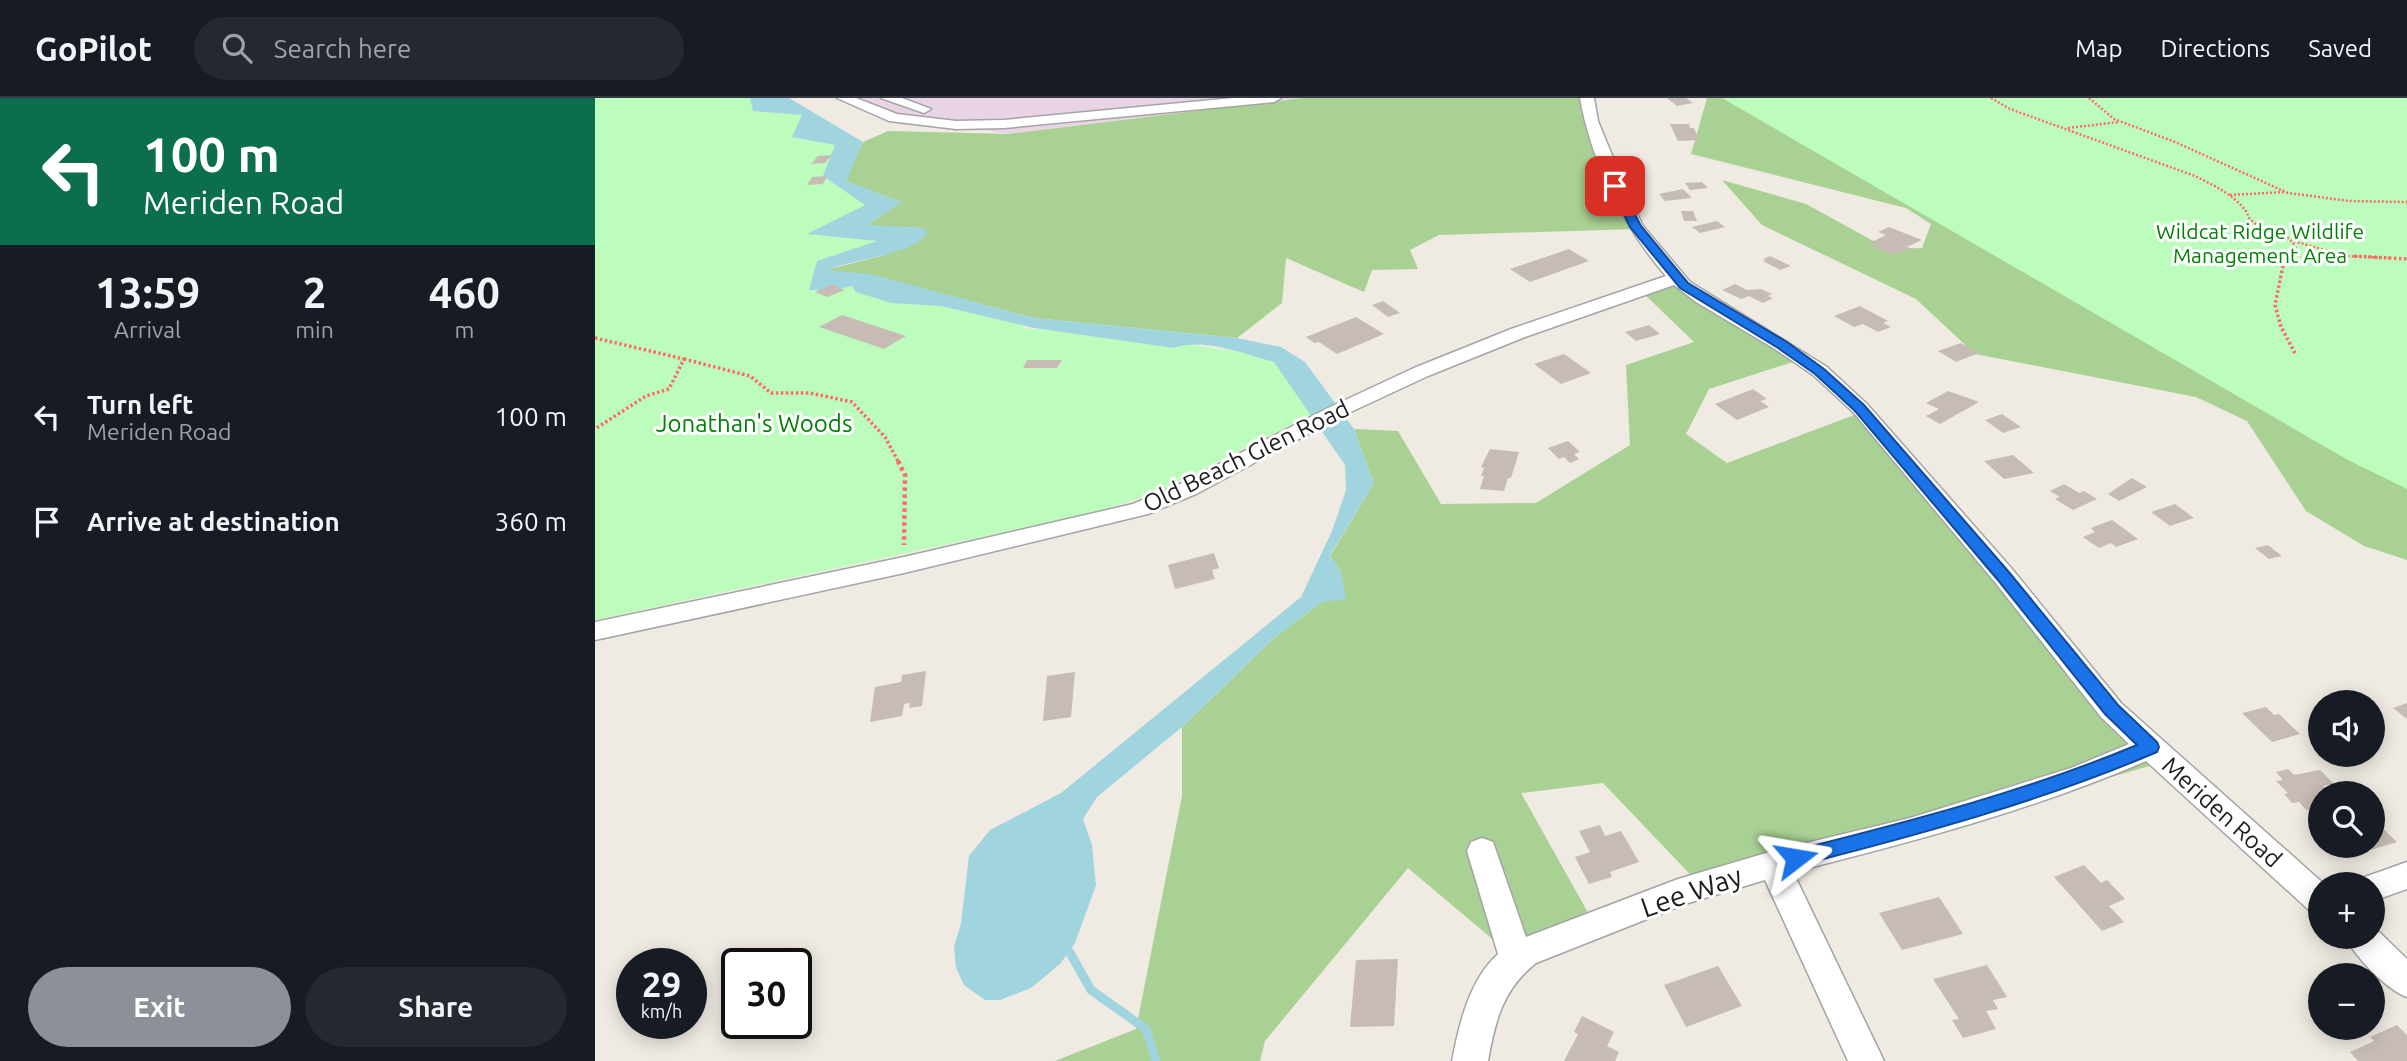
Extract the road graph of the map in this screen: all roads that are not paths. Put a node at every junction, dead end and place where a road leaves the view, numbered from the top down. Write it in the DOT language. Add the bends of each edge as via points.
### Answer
graph roads {
  1 [pos="844,98"];
  2 [pos="888,98"];
  3 [pos="1169,98"];
  4 [pos="1274,98"];
  5 [pos="1587,98"];
  6 [pos="1048,115"];
  7 [pos="1677,278"];
  8 [pos="595,631"];
  9 [pos="2150,747"];
  10 [pos="1482,851"];
  11 [pos="1773,864"];
  12 [pos="2407,875"];
  13 [pos="2385,883"];
  14 [pos="2308,889"];
  15 [pos="2374,949"];
  16 [pos="1515,958"];
  17 [pos="2407,982"];
  18 [pos="1470,1061"];
  19 [pos="1866,1061"];
  1 -- 6 [label="street" via="875,113 913,121 983,125"];
  2 -- 6 [label="street" via="906,106 954,113"];
  3 -- 6 [label="street"];
  4 -- 6 [label="street"];
  5 -- 7 [label="street, Meriden Road" via="1591,121 1624,204 1636,227"];
  7 -- 8 [label="street, Old Beach Glen Road" via="1518,333 1356,402 1140,509"];
  7 -- 9 [label="street, Meriden Road" via="1820,371 1860,408 2111,710"];
  9 -- 11 [label="street, Lee Way" via="2080,777 1910,830"];
  9 -- 14 [label="street, Meriden Road"];
  10 -- 16 [label="street"];
  11 -- 16 [label="street, Lee Way" via="1678,893"];
  11 -- 19 [label="street"];
  12 -- 13 [label="street"];
  15 -- 17 [label="street"];
  16 -- 18 [label="street" via="1502,969 1476,1025"];
}
